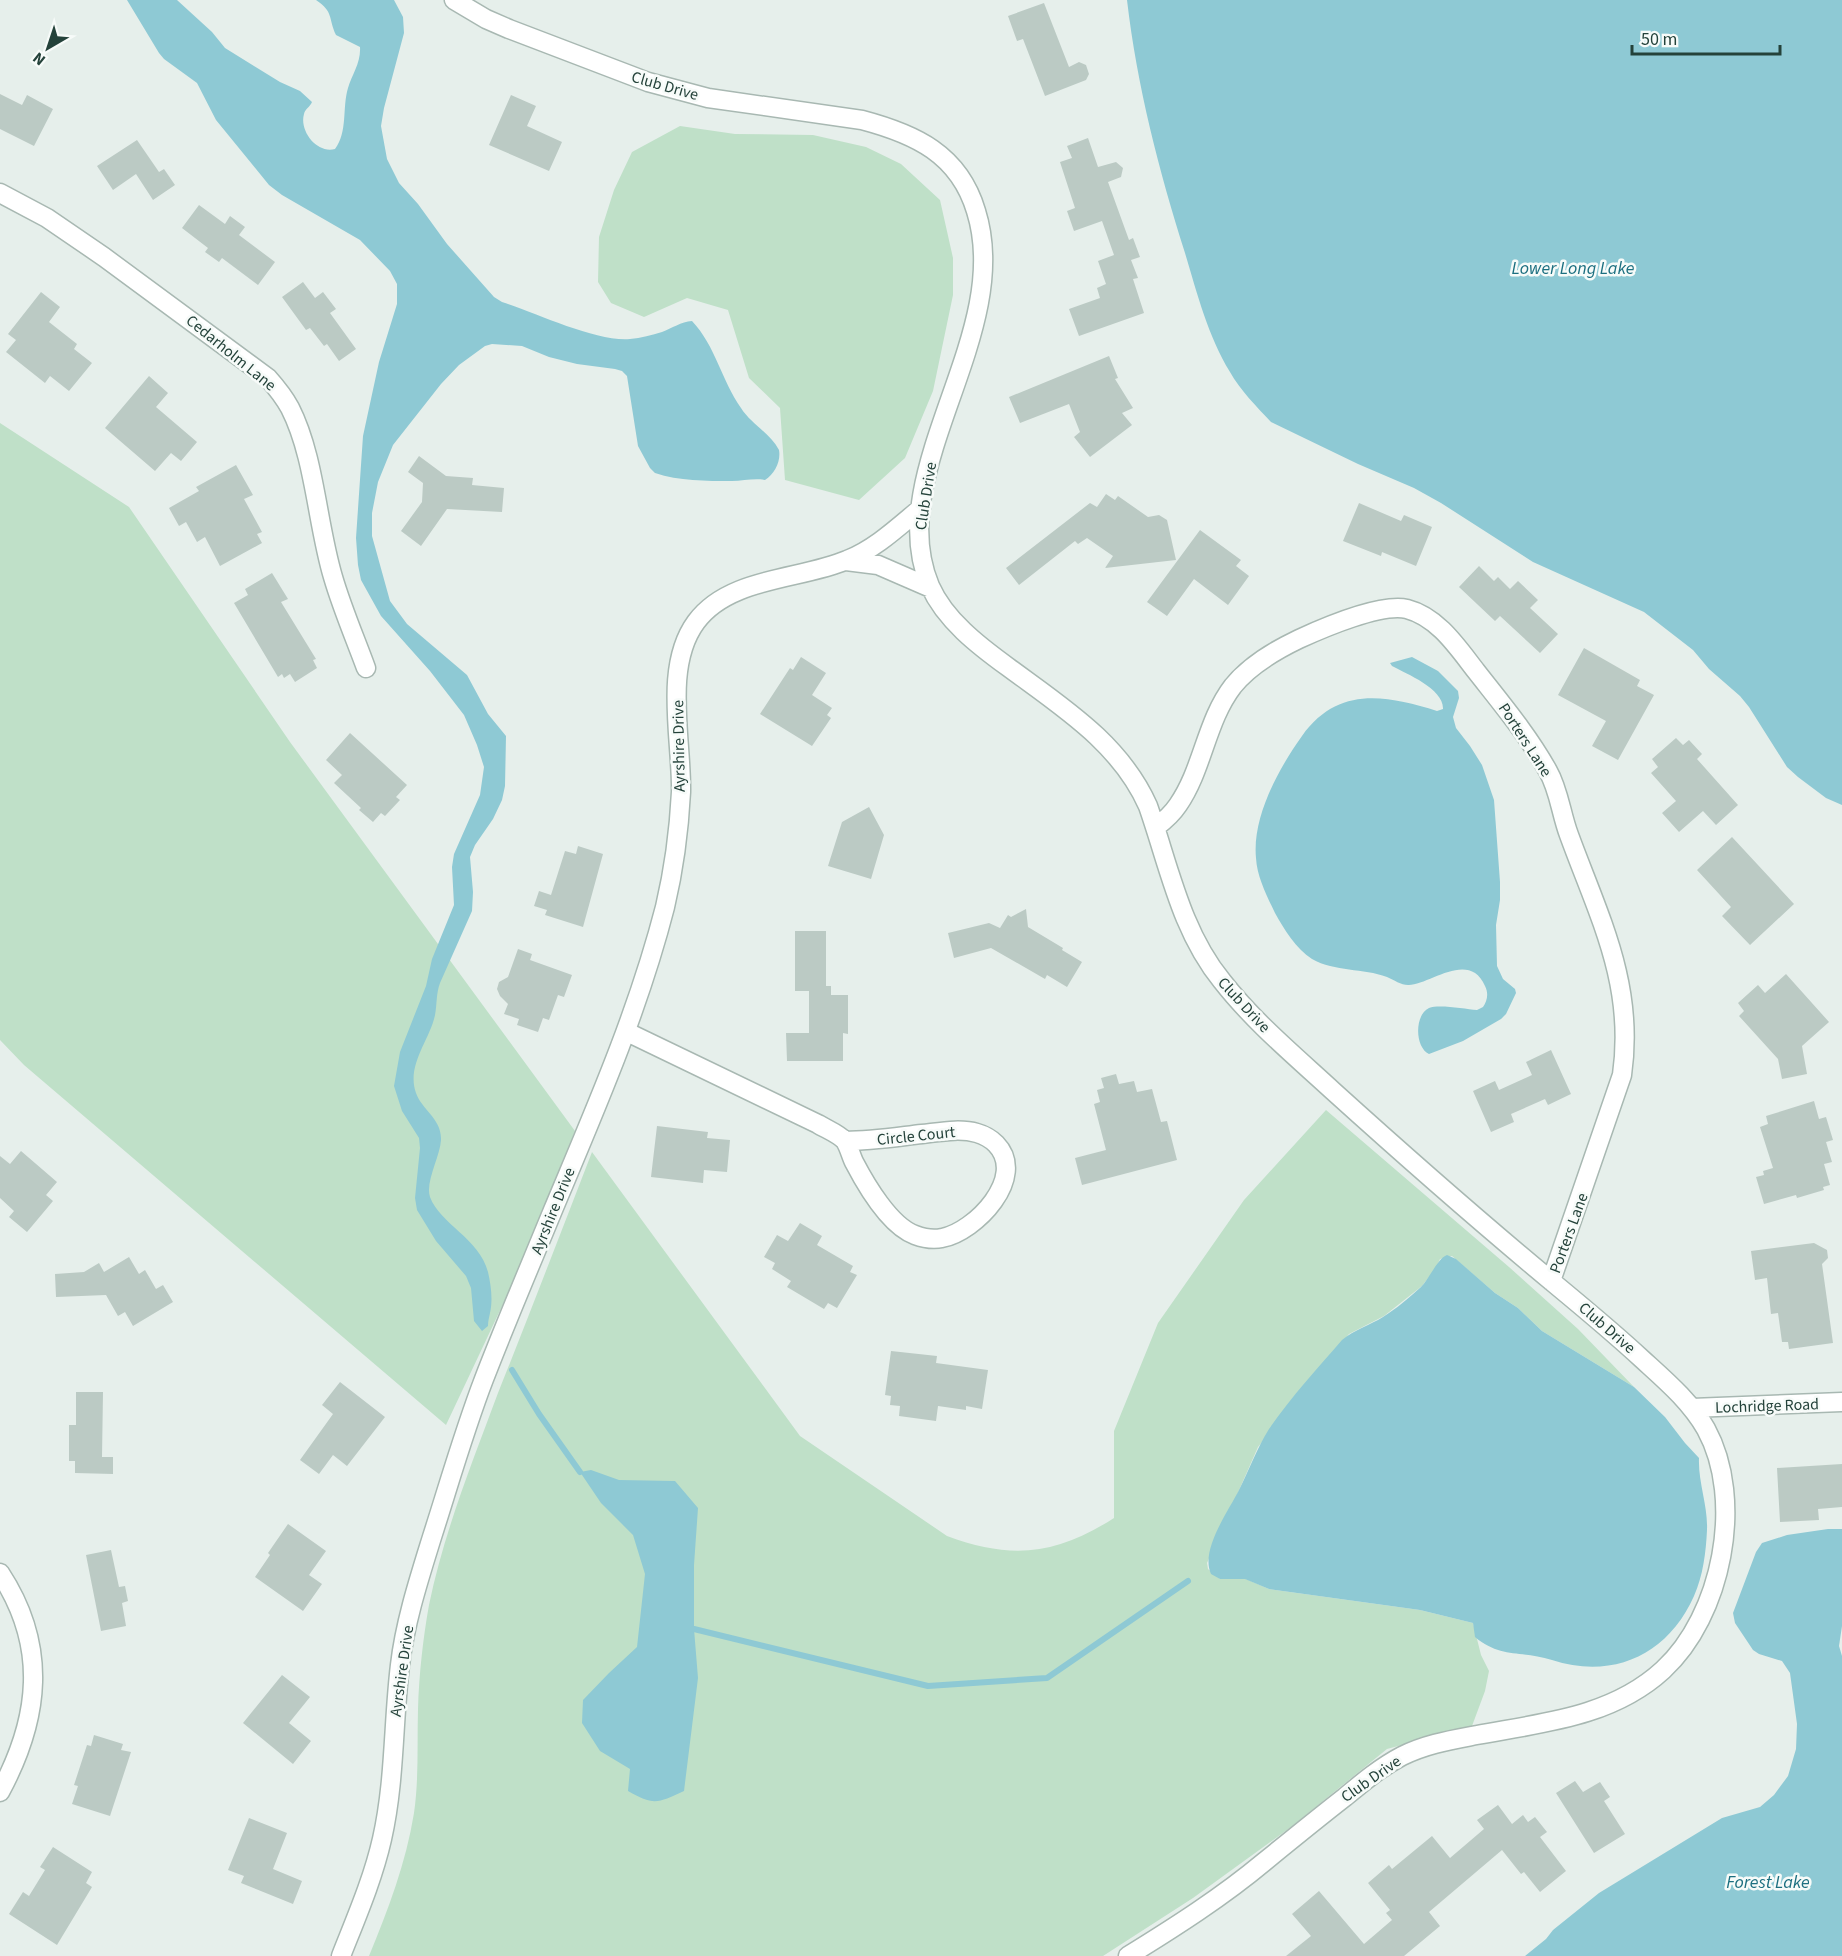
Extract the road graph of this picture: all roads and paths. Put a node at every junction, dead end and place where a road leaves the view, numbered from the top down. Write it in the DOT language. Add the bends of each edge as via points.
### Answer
graph roads {
  1 [pos="454,0"];
  2 [pos="0,193"];
  3 [pos="921,508"];
  4 [pos="846,561"];
  5 [pos="931,588"];
  6 [pos="366,668"];
  7 [pos="1155,827"];
  8 [pos="627,1032"];
  9 [pos="845,1141"];
  10 [pos="1551,1281"];
  11 [pos="1842,1402"];
  12 [pos="1692,1408"];
  13 [pos="0,1573"];
  14 [pos="0,1792"];
  15 [pos="341,1956"];
  16 [pos="1128,1956"];
  1 -- 3 [label="street, Club Drive" via="509,29 648,82 708,98 862,120 916,138 951,164 965,184 979,219 982,286 973,328 933,452"];
  2 -- 6 [label="street, Cedarholm Lane" via="46,218 141,284 268,378 279,392 289,406 302,441 333,577"];
  3 -- 4 [label="street, Ayrshire Drive" via="873,546"];
  3 -- 5 [label="street, Club Drive" via="920,550"];
  4 -- 5 [label="street, Ayrshire Drive" via="878,565"];
  4 -- 8 [label="street, Ayrshire Drive" via="735,591 703,613 688,635 677,681 681,788 673,867"];
  5 -- 7 [label="street, Club Drive" via="947,613 976,641 1073,715 1124,763 1141,790"];
  7 -- 10 [label="street, Club Drive" via="1182,911 1197,945 1221,980 1263,1026 1357,1112"];
  7 -- 10 [label="street, Porters Lane" via="1178,806 1233,686 1263,659 1324,628 1394,608 1420,614 1448,637 1500,701 1549,772 1568,835 1610,941 1622,990 1626,1042 1622,1075"];
  8 -- 9 [label="street" via="809,1119"];
  8 -- 15 [label="street, Ayrshire Drive" via="483,1383 432,1537 400,1660 392,1773 382,1841"];
  9 -- 9 [label="street, Circle Court" via="865,1181 892,1218 907,1232 928,1239 947,1237 966,1227 991,1203 1008,1168 994,1142 976,1132"];
  10 -- 12 [label="street, Club Drive" via="1669,1383"];
  11 -- 12 [label="street, Lochridge Road"];
  12 -- 16 [label="street, Club Drive" via="1718,1455 1725,1526 1718,1569 1703,1614 1665,1669 1629,1695 1587,1713 1441,1742 1401,1757 1243,1879"];
  13 -- 14 [label="street" via="23,1616 34,1671 27,1732"];
}
